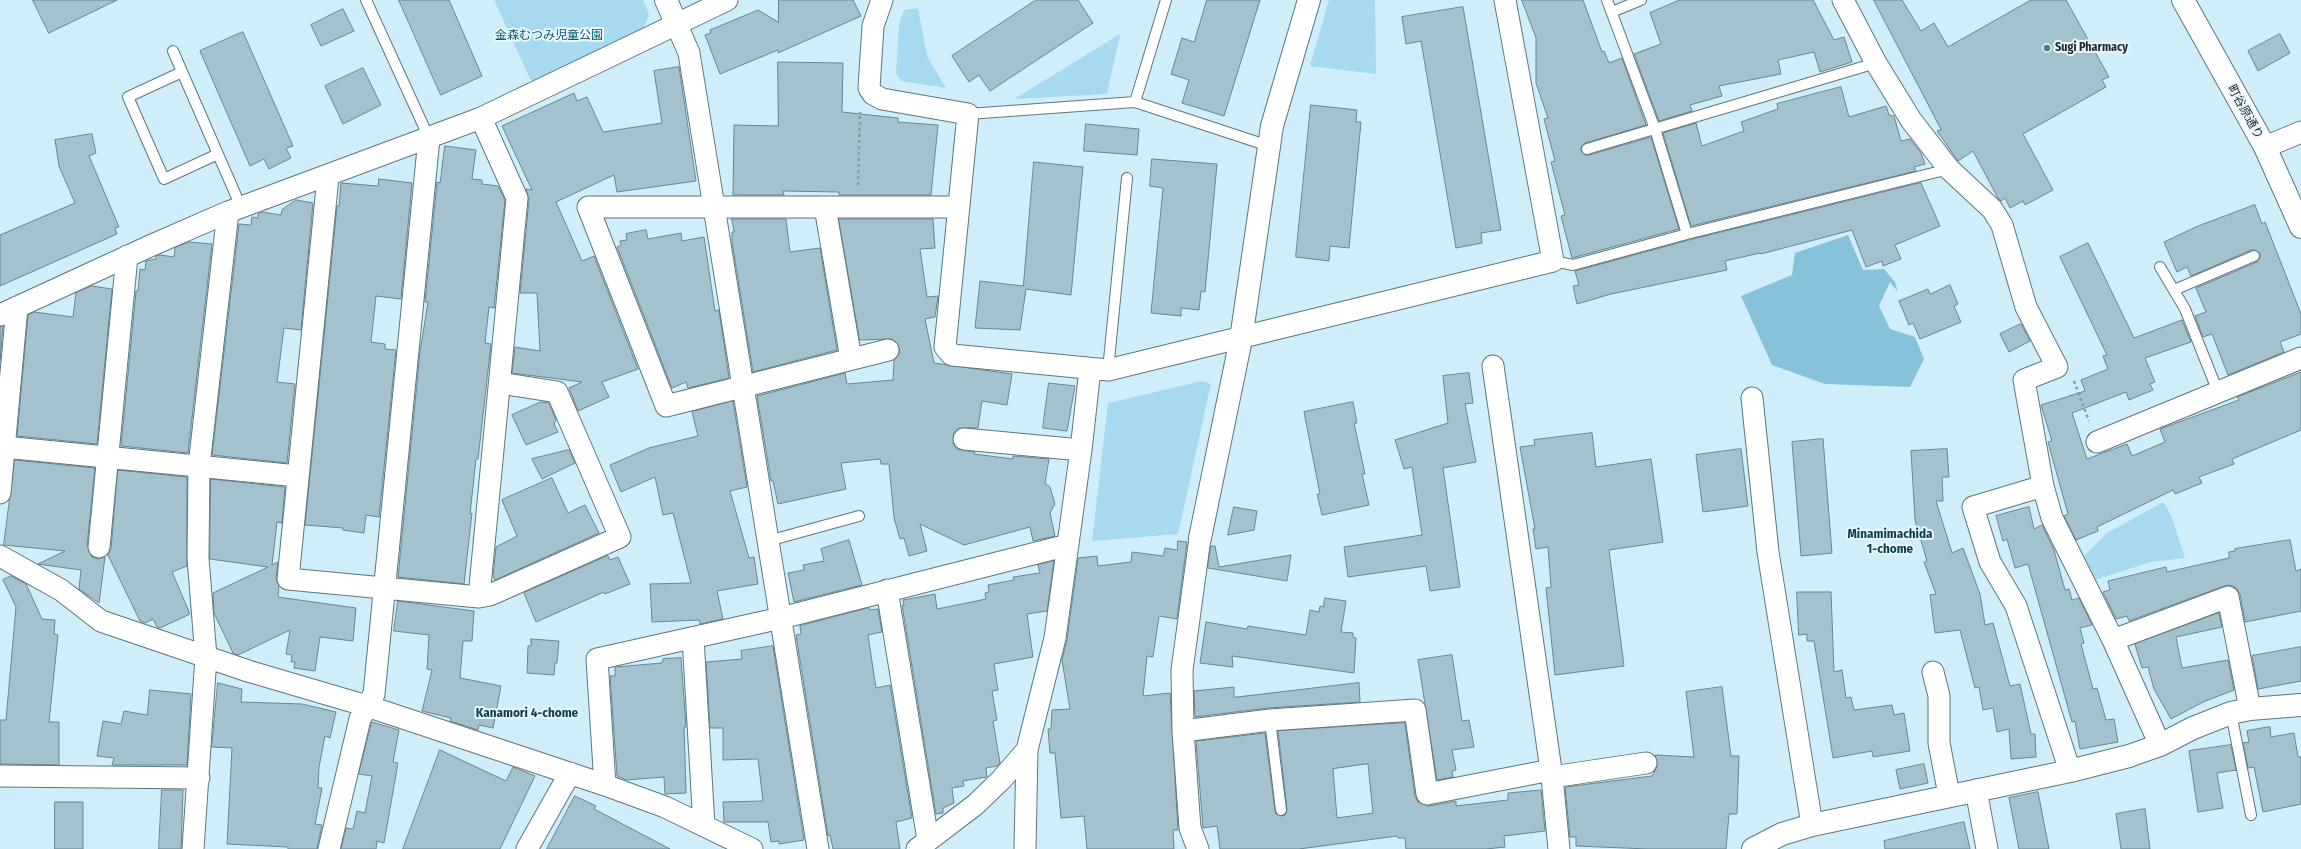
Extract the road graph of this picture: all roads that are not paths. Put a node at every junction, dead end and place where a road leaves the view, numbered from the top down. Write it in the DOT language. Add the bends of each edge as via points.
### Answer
graph roads {
  1 [pos="366,0"];
  2 [pos="666,0"];
  3 [pos="727,0"];
  4 [pos="882,0"];
  5 [pos="1166,0"];
  6 [pos="1309,0"];
  7 [pos="1505,0"];
  8 [pos="1607,0"];
  9 [pos="1641,0"];
  10 [pos="1843,0"];
  11 [pos="2183,0"];
  12 [pos="1612,12"];
  13 [pos="676,23"];
  14 [pos="173,51"];
  15 [pos="1876,63"];
  16 [pos="182,72"];
  17 [pos="1135,102"];
  18 [pos="968,114"];
  19 [pos="481,118"];
  20 [pos="1656,129"];
  21 [pos="2301,132"];
  22 [pos="429,138"];
  23 [pos="1269,146"];
  24 [pos="2265,147"];
  25 [pos="1587,149"];
  26 [pos="218,154"];
  27 [pos="1949,169"];
  28 [pos="328,177"];
  29 [pos="1127,178"];
  30 [pos="825,207"];
  31 [pos="959,207"];
  32 [pos="713,208"];
  33 [pos="234,210"];
  34 [pos="2301,227"];
  35 [pos="1687,234"];
  36 [pos="127,256"];
  37 [pos="2254,256"];
  38 [pos="1553,261"];
  39 [pos="2160,267"];
  40 [pos="2174,290"];
  41 [pos="8,311"];
  42 [pos="1241,339"];
  43 [pos="888,350"];
  44 [pos="2301,358"];
  45 [pos="851,359"];
  46 [pos="1493,366"];
  47 [pos="1099,370"];
  48 [pos="500,383"];
  49 [pos="743,387"];
  50 [pos="2218,392"];
  51 [pos="1752,398"];
  52 [pos="964,439"];
  53 [pos="2097,442"];
  54 [pos="4,447"];
  55 [pos="1081,450"];
  56 [pos="107,457"];
  57 [pos="199,466"];
  58 [pos="298,476"];
  59 [pos="2043,486"];
  60 [pos="0,493"];
  61 [pos="859,516"];
  62 [pos="1200,538"];
  63 [pos="768,541"];
  64 [pos="1068,545"];
  65 [pos="99,547"];
  66 [pos="0,556"];
  67 [pos="383,589"];
  68 [pos="887,590"];
  69 [pos="479,597"];
  70 [pos="781,618"];
  71 [pos="693,638"];
  72 [pos="2113,640"];
  73 [pos="206,657"];
  74 [pos="1933,672"];
  75 [pos="2301,705"];
  76 [pos="367,706"];
  77 [pos="2240,711"];
  78 [pos="1270,720"];
  79 [pos="1183,731"];
  80 [pos="2160,745"];
  81 [pos="1027,750"];
  82 [pos="1646,763"];
  83 [pos="2070,770"];
  84 [pos="570,773"];
  85 [pos="1552,774"];
  86 [pos="0,776"];
  87 [pos="198,778"];
  88 [pos="605,785"];
  89 [pos="1976,790"];
  90 [pos="1949,795"];
  91 [pos="1281,810"];
  92 [pos="2251,815"];
  93 [pos="1812,825"];
  94 [pos="704,826"];
  95 [pos="922,845"];
  96 [pos="193,849"];
  97 [pos="329,849"];
  98 [pos="527,849"];
  99 [pos="752,849"];
  100 [pos="818,849"];
  101 [pos="1024,849"];
  102 [pos="1198,849"];
  103 [pos="1541,849"];
  104 [pos="1558,849"];
  105 [pos="1753,849"];
  106 [pos="1987,849"];
  1 -- 22 [label="lane"];
  2 -- 13 [label="street"];
  3 -- 13 [label="street"];
  4 -- 18 [label="street" via="873,26 869,88 872,94 882,99"];
  5 -- 17 [label="lane"];
  6 -- 23 [label="street" via="1272,126"];
  7 -- 38 [label="street"];
  8 -- 12 [label="lane"];
  9 -- 12 [label="lane"];
  10 -- 15 [label="street"];
  11 -- 24 [label="street, 町谷原通り"];
  12 -- 20 [label="lane"];
  13 -- 19 [label="street"];
  13 -- 32 [label="street" via="689,53"];
  14 -- 16 [label="lane"];
  15 -- 20 [label="lane"];
  15 -- 27 [label="street" via="1911,120"];
  16 -- 26 [label="lane"];
  16 -- 26 [label="lane" via="128,97 164,178"];
  17 -- 18 [label="lane"];
  17 -- 23 [label="lane"];
  18 -- 31 [label="street"];
  19 -- 22 [label="street"];
  19 -- 48 [label="street" via="517,198"];
  20 -- 25 [label="lane"];
  20 -- 35 [label="lane"];
  21 -- 24 [label="street"];
  22 -- 28 [label="street"];
  22 -- 67 [label="street"];
  23 -- 42 [label="street"];
  24 -- 34 [label="street, 町谷原通り"];
  26 -- 33 [label="lane"];
  27 -- 35 [label="lane"];
  27 -- 59 [label="street" via="1992,209 2002,225 2026,307 2057,367 2024,380"];
  28 -- 33 [label="street"];
  28 -- 58 [label="street"];
  29 -- 47 [label="lane"];
  30 -- 31 [label="street"];
  30 -- 32 [label="street"];
  30 -- 45 [label="street"];
  31 -- 47 [label="street" via="945,347 952,355"];
  32 -- 49 [label="street"];
  32 -- 49 [label="street" via="588,207 666,406"];
  33 -- 36 [label="street"];
  33 -- 57 [label="street"];
  35 -- 38 [label="lane" via="1573,265"];
  36 -- 41 [label="street"];
  36 -- 56 [label="street"];
  37 -- 40 [label="lane"];
  38 -- 42 [label="street"];
  39 -- 40 [label="lane"];
  40 -- 50 [label="lane" via="2185,309"];
  41 -- 54 [label="street"];
  42 -- 47 [label="street"];
  42 -- 62 [label="street"];
  43 -- 45 [label="street"];
  44 -- 50 [label="street"];
  45 -- 49 [label="street"];
  46 -- 85 [label="street"];
  47 -- 55 [label="street"];
  48 -- 69 [label="street"];
  48 -- 69 [label="street" via="557,392 620,538 490,595"];
  49 -- 63 [label="street"];
  50 -- 53 [label="street"];
  51 -- 93 [label="street" via="1768,552"];
  52 -- 55 [label="street"];
  54 -- 56 [label="street"];
  54 -- 60 [label="street"];
  55 -- 64 [label="street"];
  56 -- 57 [label="street"];
  56 -- 65 [label="street"];
  57 -- 58 [label="street"];
  57 -- 73 [label="street" via="198,558"];
  58 -- 67 [label="street" via="288,579"];
  59 -- 72 [label="street" via="2052,518"];
  59 -- 83 [label="street" via="1973,507 1990,562 2016,606"];
  61 -- 63 [label="lane"];
  62 -- 79 [label="street" via="1182,670"];
  63 -- 70 [label="street"];
  64 -- 68 [label="street"];
  64 -- 81 [label="street" via="1055,638"];
  66 -- 73 [label="street" via="61,590 101,621"];
  67 -- 69 [label="street"];
  67 -- 76 [label="street" via="374,694"];
  68 -- 70 [label="street"];
  68 -- 95 [label="street"];
  70 -- 71 [label="street"];
  70 -- 100 [label="street"];
  71 -- 88 [label="street" via="597,659"];
  71 -- 94 [label="street"];
  72 -- 77 [label="street" via="2228,597"];
  72 -- 80 [label="street"];
  73 -- 76 [label="street"];
  73 -- 87 [label="street"];
  74 -- 90 [label="street" via="1939,696 1939,743"];
  75 -- 77 [label="street"];
  76 -- 84 [label="street"];
  76 -- 97 [label="street" via="360,719"];
  77 -- 80 [label="street" via="2193,728"];
  77 -- 92 [label="lane"];
  78 -- 79 [label="street"];
  78 -- 85 [label="street" via="1415,710 1427,794"];
  78 -- 91 [label="lane"];
  79 -- 102 [label="street" via="1190,828"];
  80 -- 83 [label="street"];
  81 -- 95 [label="street" via="1001,780 974,805"];
  81 -- 101 [label="street"];
  82 -- 85 [label="street"];
  83 -- 89 [label="street"];
  84 -- 88 [label="street"];
  84 -- 98 [label="street"];
  85 -- 104 [label="street"];
  86 -- 87 [label="street"];
  87 -- 96 [label="street"];
  88 -- 94 [label="street" via="665,807"];
  89 -- 90 [label="street"];
  89 -- 106 [label="street"];
  90 -- 93 [label="street"];
  93 -- 105 [label="street" via="1782,834"];
  94 -- 99 [label="street"];
  103 -- 104 [label="street"];
}
